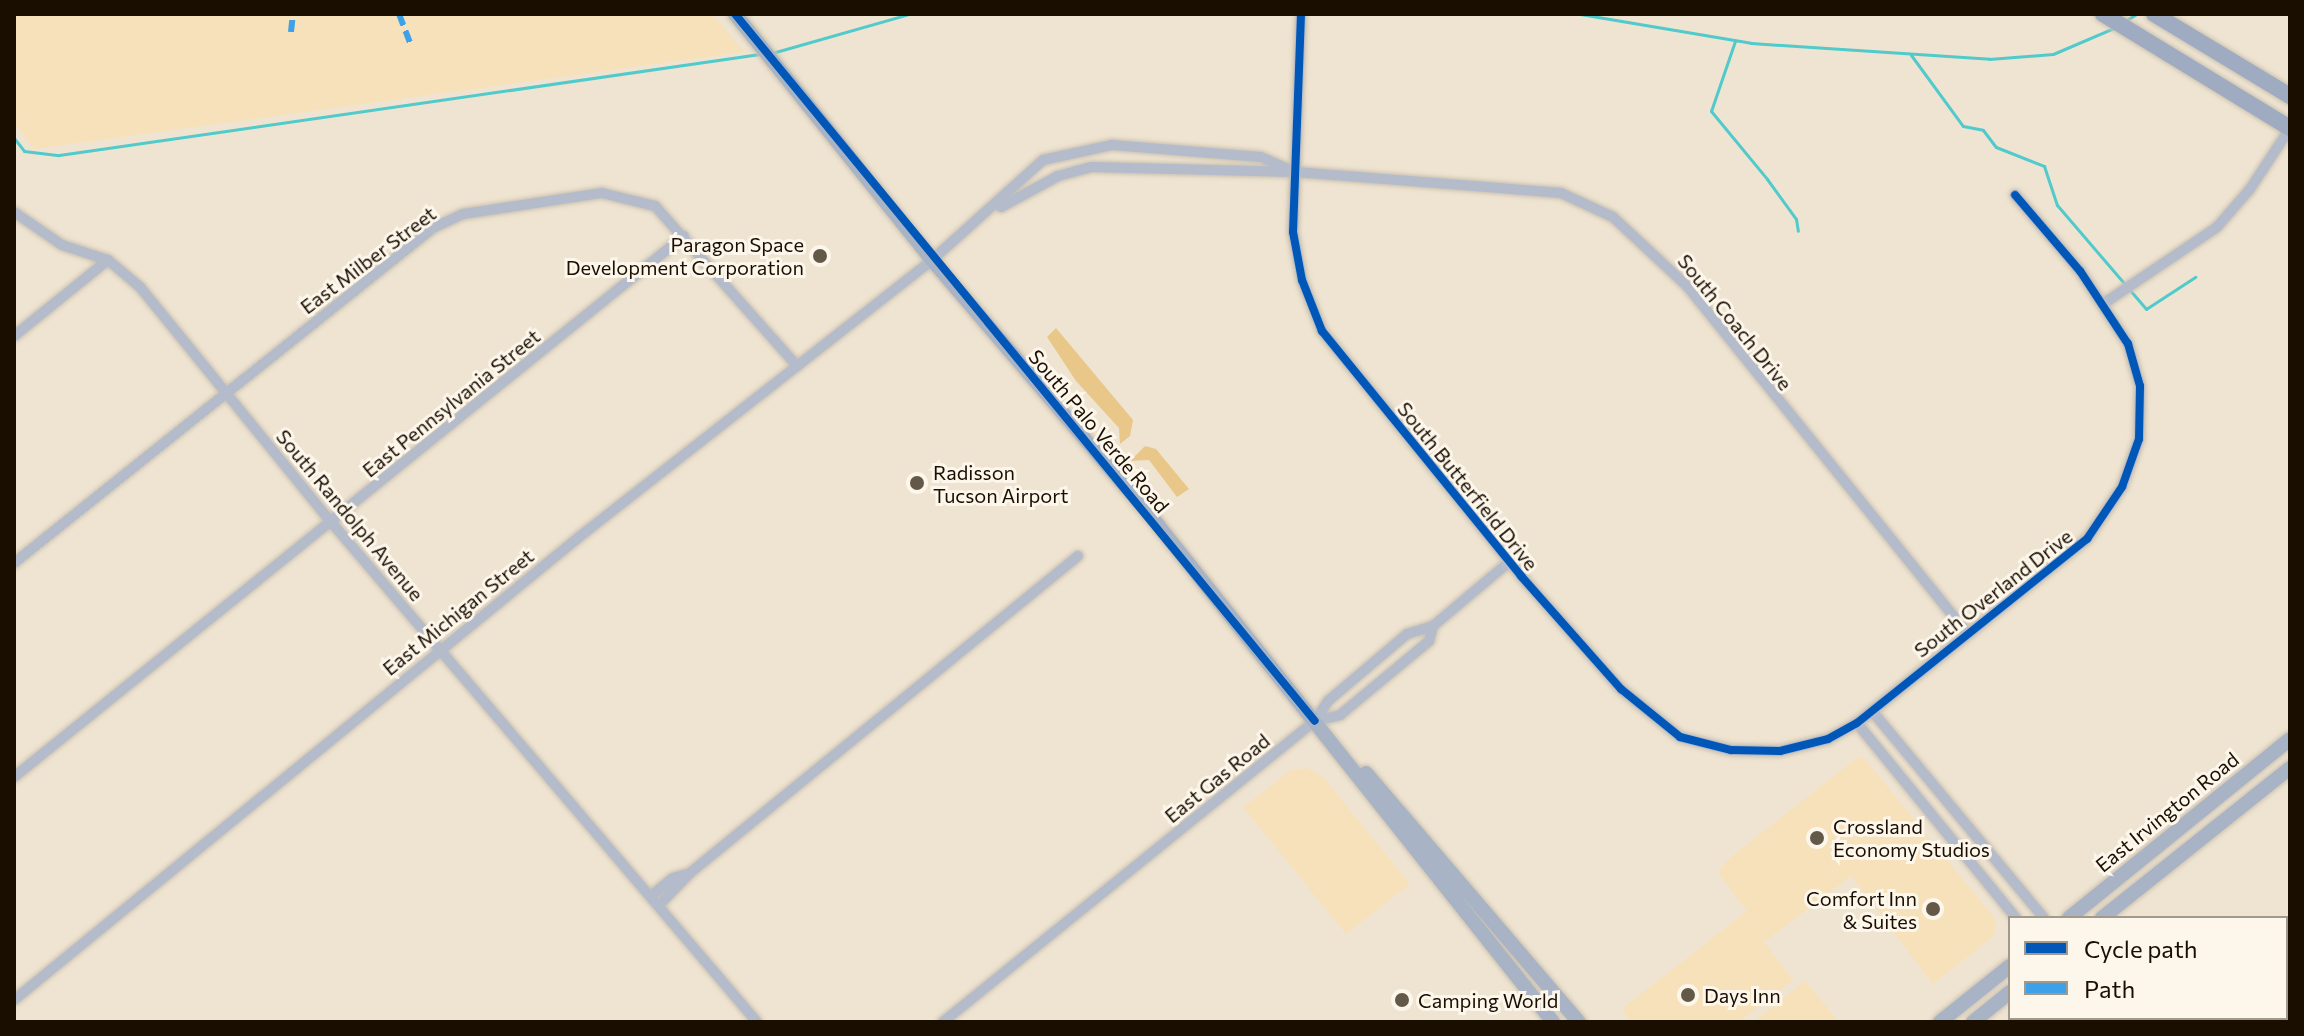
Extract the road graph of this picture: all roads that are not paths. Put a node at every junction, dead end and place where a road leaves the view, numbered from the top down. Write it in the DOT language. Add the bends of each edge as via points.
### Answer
graph roads {
  1 [pos="735,14"];
  2 [pos="1301,14"];
  3 [pos="2154,14"];
  4 [pos="2107,17"];
  5 [pos="2290,96"];
  6 [pos="2290,128"];
  7 [pos="1078,149"];
  8 [pos="1080,169"];
  9 [pos="1295,172"];
  10 [pos="2015,195"];
  11 [pos="14,212"];
  12 [pos="989,214"];
  13 [pos="684,236"];
  14 [pos="108,260"];
  15 [pos="932,260"];
  16 [pos="2103,304"];
  17 [pos="14,336"];
  18 [pos="797,366"];
  19 [pos="224,394"];
  20 [pos="332,523"];
  21 [pos="1078,556"];
  22 [pos="1509,562"];
  23 [pos="14,563"];
  24 [pos="1433,626"];
  25 [pos="1967,633"];
  26 [pos="441,649"];
  27 [pos="1872,711"];
  28 [pos="1315,721"];
  29 [pos="1857,723"];
  30 [pos="2290,739"];
  31 [pos="2290,768"];
  32 [pos="14,777"];
  33 [pos="1930,781"];
  34 [pos="690,873"];
  35 [pos="1435,873"];
  36 [pos="652,895"];
  37 [pos="659,905"];
  38 [pos="2014,916"];
  39 [pos="2042,916"];
  40 [pos="2071,916"];
  41 [pos="2105,916"];
  42 [pos="1513,943"];
  43 [pos="2008,968"];
  44 [pos="2008,994"];
  45 [pos="14,1000"];
  46 [pos="757,1022"];
  47 [pos="943,1022"];
  48 [pos="1553,1022"];
  49 [pos="1579,1022"];
  50 [pos="1940,1022"];
  51 [pos="1973,1022"];
  1 -- 15 [label="main road, South Palo Verde Road"];
  2 -- 9 [label="street, South Butterfield Drive"];
  3 -- 5 [label="main road"];
  4 -- 6 [label="main road"];
  6 -- 16 [label="street" via="2250,189 2217,227"];
  7 -- 8 [label="street"];
  7 -- 9 [label="street, South Coach Drive" via="1112,145 1261,157"];
  7 -- 12 [label="street, South Coach Drive" via="1043,160 1021,176"];
  8 -- 9 [label="street, South Coach Drive"];
  8 -- 12 [label="street, South Coach Drive"];
  9 -- 22 [label="street, South Butterfield Drive" via="1293,232 1302,280 1322,331"];
  9 -- 25 [label="street, South Coach Drive" via="1561,193 1613,217 1687,286"];
  10 -- 16 [label="street, South Overland Drive"];
  11 -- 14 [label="street, South Randolph Avenue" via="62,245"];
  12 -- 15 [label="street, South Coach Drive"];
  13 -- 18 [label="street, East Milber Street"];
  13 -- 19 [label="street, East Milber Street" via="655,206 602,193 463,214 433,228"];
  13 -- 20 [label="street, East Pennsylvania Street"];
  14 -- 17 [label="street"];
  14 -- 19 [label="street, South Randolph Avenue" via="140,287"];
  15 -- 18 [label="street, East Michigan Street"];
  15 -- 28 [label="main road, South Palo Verde Road" via="1158,525"];
  16 -- 25 [label="street, South Overland Drive" via="2128,344 2140,386 2139,439 2122,487 2087,539"];
  18 -- 26 [label="street, East Michigan Street"];
  19 -- 20 [label="street, South Randolph Avenue"];
  19 -- 23 [label="street, East Milber Street"];
  20 -- 26 [label="street, South Randolph Avenue"];
  20 -- 32 [label="street, East Pennsylvania Street"];
  21 -- 34 [label="street"];
  22 -- 24 [label="street, East Gas Road"];
  22 -- 29 [label="street, South Butterfield Drive" via="1621,689 1680,737 1731,750 1780,751 1828,739"];
  24 -- 28 [label="street, East Gas Road" via="1407,634 1328,701"];
  24 -- 28 [label="street" via="1429,641 1340,715"];
  25 -- 27 [label="street, South Overland Drive"];
  26 -- 36 [label="street, South Randolph Avenue"];
  26 -- 45 [label="street, East Michigan Street"];
  27 -- 29 [label="street, South Butterfield Drive"];
  27 -- 33 [label="street"];
  28 -- 35 [label="main road, South Palo Verde Road"];
  28 -- 42 [label="main road, South Palo Verde Road" via="1412,822"];
  28 -- 47 [label="street, East Gas Road"];
  29 -- 33 [label="street" via="1875,725 1907,764"];
  29 -- 38 [label="street"];
  30 -- 40 [label="main road, East Irvington Road"];
  31 -- 41 [label="main road, East Irvington Road"];
  33 -- 39 [label="street"];
  34 -- 36 [label="street" via="673,878"];
  34 -- 37 [label="street"];
  35 -- 42 [label="main road" via="1448,877 1485,921"];
  35 -- 48 [label="main road, South Palo Verde Road"];
  36 -- 37 [label="street, South Randolph Avenue"];
  37 -- 46 [label="street, South Randolph Avenue"];
  42 -- 49 [label="main road, South Palo Verde Road"];
  43 -- 50 [label="main road"];
  44 -- 51 [label="main road"];
}
